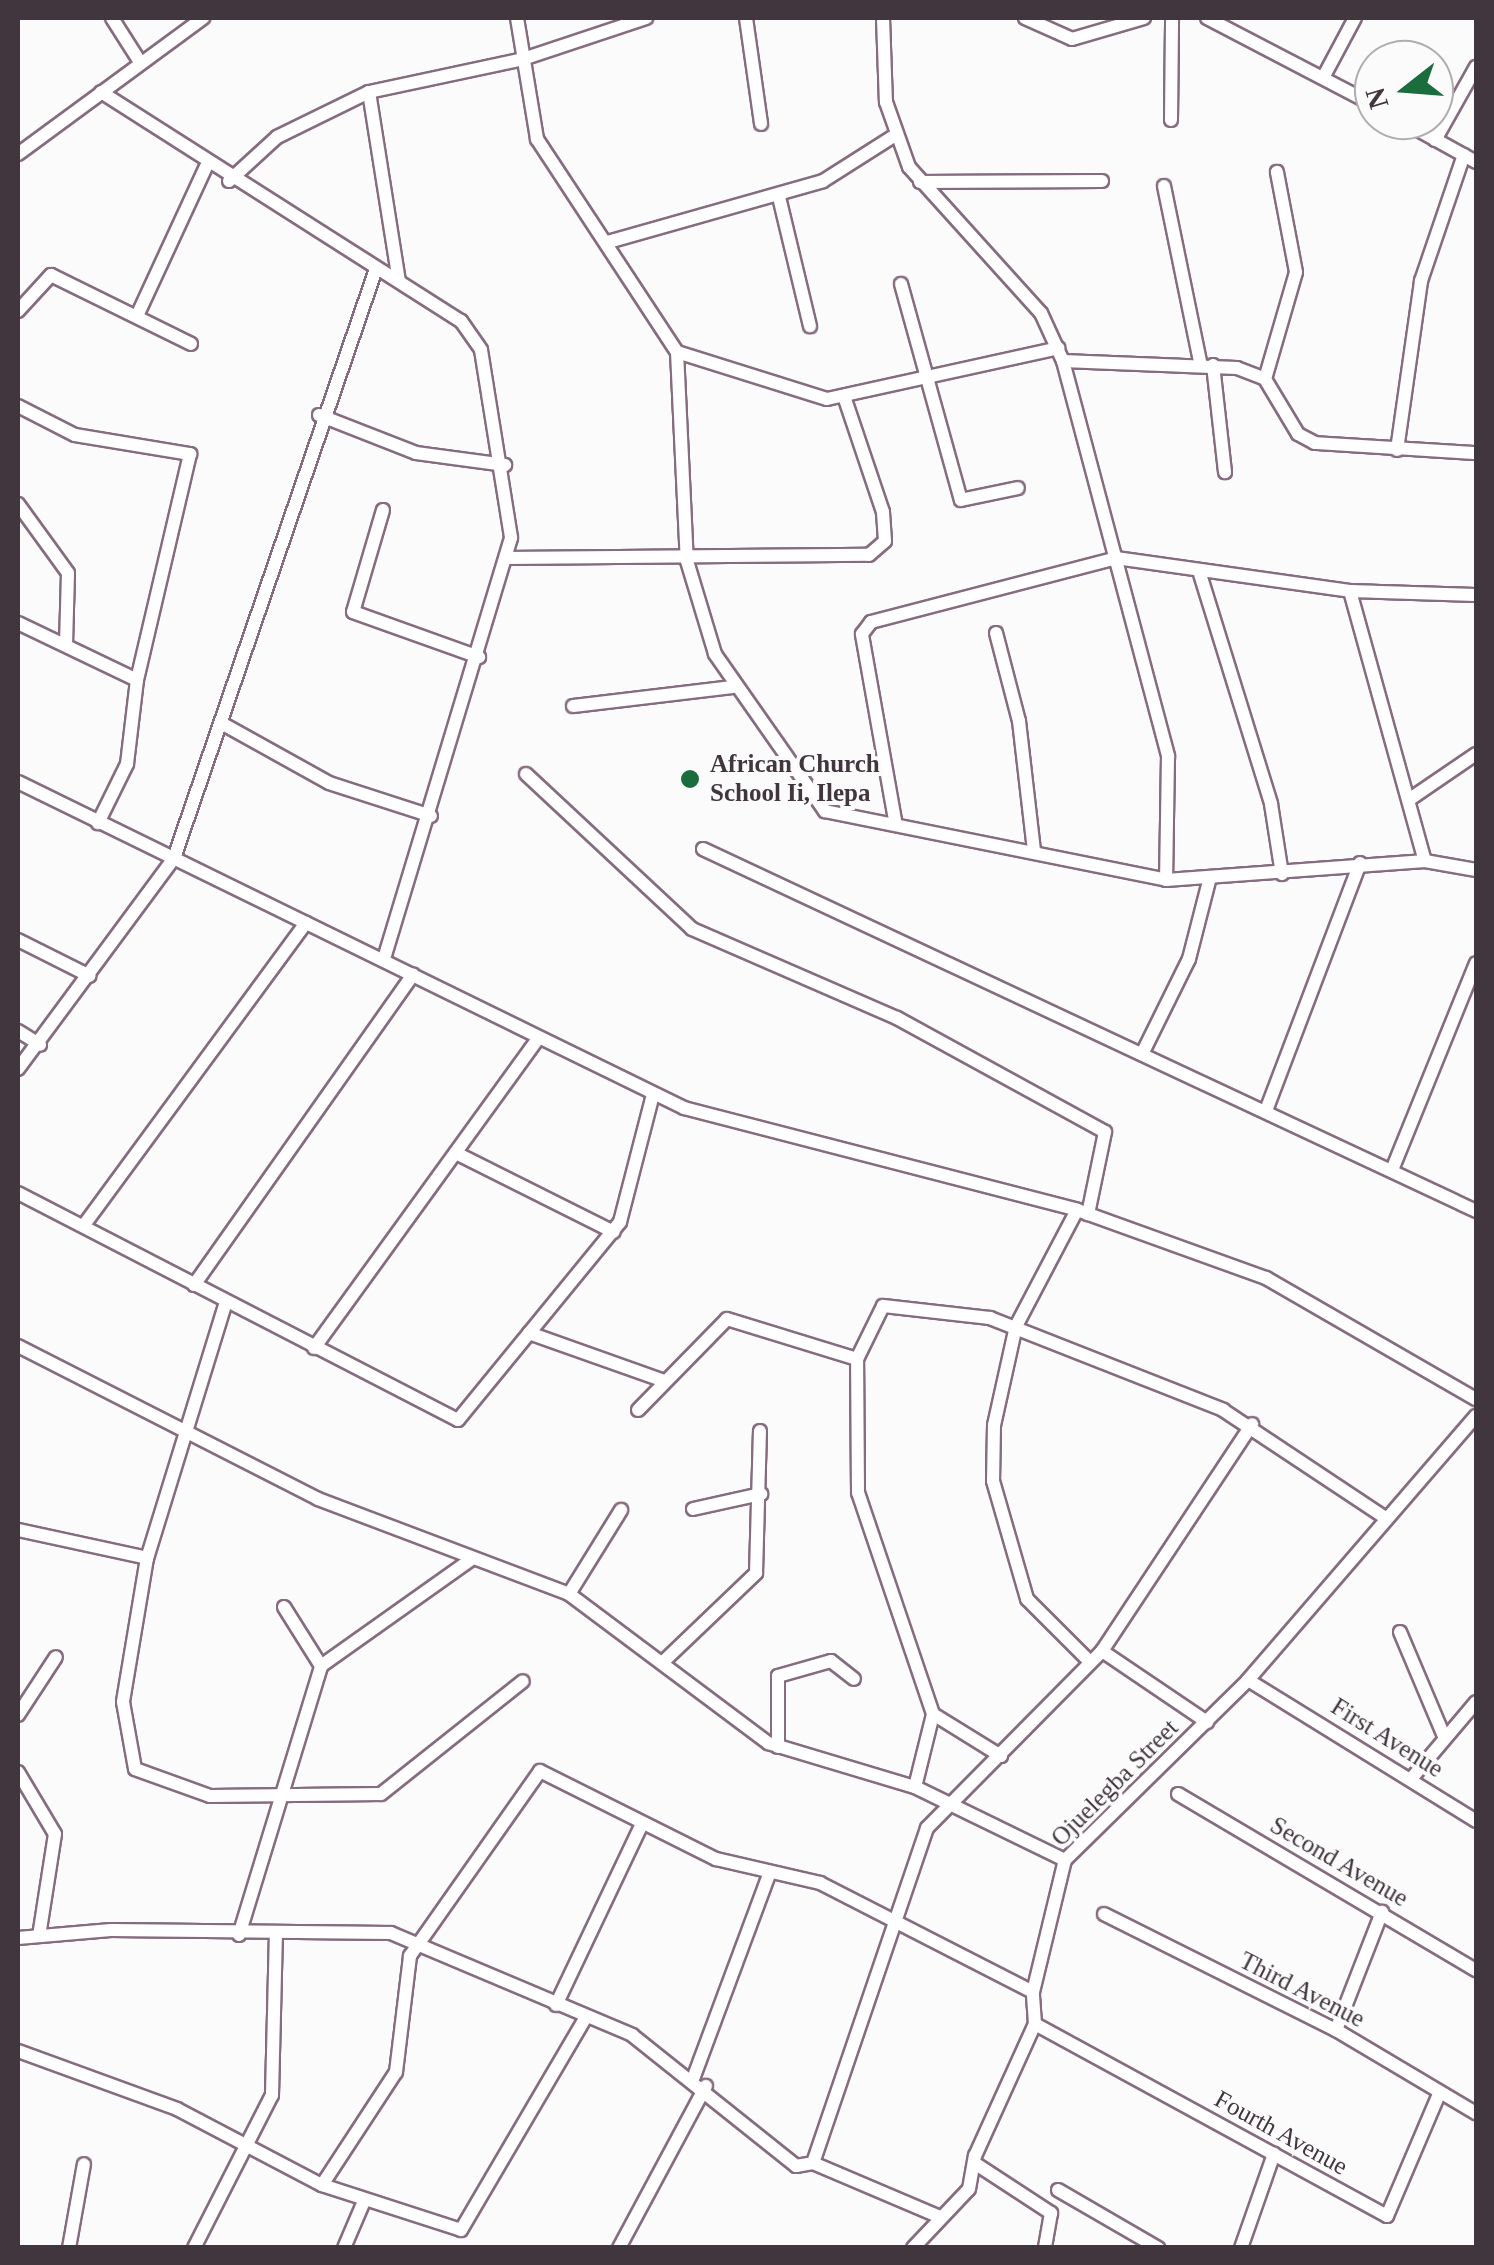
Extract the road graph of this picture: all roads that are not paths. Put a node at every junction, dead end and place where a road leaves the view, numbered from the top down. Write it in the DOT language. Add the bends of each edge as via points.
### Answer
graph roads {
  1 [pos="112,18"];
  2 [pos="204,18"];
  3 [pos="516,18"];
  4 [pos="746,18"];
  5 [pos="883,18"];
  6 [pos="1025,18"];
  7 [pos="1137,18"];
  8 [pos="1172,18"];
  9 [pos="1208,18"];
  10 [pos="1356,18"];
  11 [pos="650,19"];
  12 [pos="520,60"];
  13 [pos="140,62"];
  14 [pos="1476,66"];
  15 [pos="1324,76"];
  16 [pos="101,92"];
  17 [pos="368,92"];
  18 [pos="1354,93"];
  19 [pos="1454,106"];
  20 [pos="1171,120"];
  21 [pos="761,124"];
  22 [pos="894,136"];
  23 [pos="1435,140"];
  24 [pos="18,154"];
  25 [pos="1470,158"];
  26 [pos="206,167"];
  27 [pos="1277,172"];
  28 [pos="229,180"];
  29 [pos="1102,180"];
  30 [pos="920,182"];
  31 [pos="1164,186"];
  32 [pos="779,197"];
  33 [pos="608,242"];
  34 [pos="376,269"];
  35 [pos="399,281"];
  36 [pos="901,284"];
  37 [pos="18,311"];
  38 [pos="137,316"];
  39 [pos="810,326"];
  40 [pos="191,344"];
  41 [pos="677,352"];
  42 [pos="1061,354"];
  43 [pos="1206,364"];
  44 [pos="1265,379"];
  45 [pos="928,382"];
  46 [pos="844,396"];
  47 [pos="18,406"];
  48 [pos="320,415"];
  49 [pos="1397,450"];
  50 [pos="1476,452"];
  51 [pos="504,465"];
  52 [pos="1225,472"];
  53 [pos="1018,488"];
  54 [pos="18,504"];
  55 [pos="383,510"];
  56 [pos="506,558"];
  57 [pos="1116,558"];
  58 [pos="687,560"];
  59 [pos="1200,574"];
  60 [pos="1350,591"];
  61 [pos="1476,595"];
  62 [pos="18,624"];
  63 [pos="996,633"];
  64 [pos="66,645"];
  65 [pos="479,657"];
  66 [pos="137,680"];
  67 [pos="732,687"];
  68 [pos="574,706"];
  69 [pos="223,724"];
  70 [pos="1476,754"];
  71 [pos="526,774"];
  72 [pos="18,782"];
  73 [pos="1410,798"];
  74 [pos="432,816"];
  75 [pos="895,820"];
  76 [pos="98,823"];
  77 [pos="703,849"];
  78 [pos="1034,850"];
  79 [pos="174,858"];
  80 [pos="1426,861"];
  81 [pos="1360,863"];
  82 [pos="1476,870"];
  83 [pos="1282,874"];
  84 [pos="1166,880"];
  85 [pos="1209,882"];
  86 [pos="306,923"];
  87 [pos="18,940"];
  88 [pos="384,959"];
  89 [pos="1476,963"];
  90 [pos="412,974"];
  91 [pos="90,976"];
  92 [pos="18,1031"];
  93 [pos="538,1038"];
  94 [pos="40,1045"];
  95 [pos="1143,1052"];
  96 [pos="18,1069"];
  97 [pos="652,1094"];
  98 [pos="1267,1108"];
  99 [pos="458,1154"];
  100 [pos="1392,1170"];
  101 [pos="18,1194"];
  102 [pos="1476,1211"];
  103 [pos="1082,1212"];
  104 [pos="84,1225"];
  105 [pos="614,1232"];
  106 [pos="194,1285"];
  107 [pos="224,1305"];
  108 [pos="1016,1326"];
  109 [pos="528,1333"];
  110 [pos="18,1346"];
  111 [pos="314,1348"];
  112 [pos="857,1358"];
  113 [pos="662,1380"];
  114 [pos="1476,1399"];
  115 [pos="638,1410"];
  116 [pos="1476,1416"];
  117 [pos="1252,1424"];
  118 [pos="760,1431"];
  119 [pos="188,1434"];
  120 [pos="761,1494"];
  121 [pos="621,1510"];
  122 [pos="693,1510"];
  123 [pos="1384,1517"];
  124 [pos="18,1530"];
  125 [pos="147,1558"];
  126 [pos="473,1558"];
  127 [pos="569,1594"];
  128 [pos="284,1607"];
  129 [pos="1400,1632"];
  130 [pos="1102,1651"];
  131 [pos="56,1658"];
  132 [pos="1088,1660"];
  133 [pos="663,1662"];
  134 [pos="321,1666"];
  135 [pos="854,1679"];
  136 [pos="1248,1680"];
  137 [pos="523,1681"];
  138 [pos="1476,1702"];
  139 [pos="933,1714"];
  140 [pos="18,1715"];
  141 [pos="1207,1722"];
  142 [pos="1444,1736"];
  143 [pos="778,1747"];
  144 [pos="1001,1756"];
  145 [pos="18,1772"];
  146 [pos="1411,1779"];
  147 [pos="915,1786"];
  148 [pos="1178,1794"];
  149 [pos="280,1799"];
  150 [pos="947,1804"];
  151 [pos="1476,1821"];
  152 [pos="642,1824"];
  153 [pos="1065,1860"];
  154 [pos="770,1872"];
  155 [pos="1382,1912"];
  156 [pos="1104,1914"];
  157 [pos="894,1922"];
  158 [pos="238,1935"];
  159 [pos="39,1936"];
  160 [pos="276,1936"];
  161 [pos="18,1938"];
  162 [pos="420,1942"];
  163 [pos="1476,1969"];
  164 [pos="1033,1992"];
  165 [pos="556,2005"];
  166 [pos="585,2019"];
  167 [pos="1035,2024"];
  168 [pos="1336,2030"];
  169 [pos="18,2050"];
  170 [pos="700,2082"];
  171 [pos="1440,2094"];
  172 [pos="1476,2113"];
  173 [pos="252,2147"];
  174 [pos="1274,2154"];
  175 [pos="813,2163"];
  176 [pos="84,2164"];
  177 [pos="976,2164"];
  178 [pos="322,2185"];
  179 [pos="1058,2190"];
  180 [pos="364,2201"];
  181 [pos="940,2217"];
  182 [pos="69,2248"];
  183 [pos="194,2248"];
  184 [pos="344,2248"];
  185 [pos="619,2248"];
  186 [pos="914,2248"];
  187 [pos="1045,2248"];
  188 [pos="1158,2248"];
  189 [pos="1241,2248"];
  1 -- 13 [label="street"];
  2 -- 13 [label="street"];
  3 -- 12 [label="street"];
  4 -- 21 [label="street"];
  5 -- 22 [label="street"];
  6 -- 7 [label="street" via="1072,40"];
  8 -- 20 [label="street"];
  9 -- 15 [label="street"];
  10 -- 15 [label="street"];
  11 -- 12 [label="street"];
  12 -- 17 [label="street"];
  12 -- 33 [label="street" via="537,139"];
  13 -- 16 [label="street"];
  14 -- 19 [label="street"];
  15 -- 18 [label="street"];
  16 -- 24 [label="street"];
  16 -- 26 [label="street"];
  17 -- 28 [label="street" via="277,137"];
  17 -- 35 [label="street"];
  22 -- 30 [label="street"];
  22 -- 32 [label="street"];
  23 -- 25 [label="street"];
  25 -- 49 [label="street" via="1420,282"];
  26 -- 28 [label="street"];
  26 -- 38 [label="street"];
  27 -- 44 [label="street" via="1296,272"];
  28 -- 34 [label="street"];
  29 -- 30 [label="street"];
  30 -- 42 [label="street" via="1041,313"];
  31 -- 43 [label="street"];
  32 -- 33 [label="street"];
  32 -- 39 [label="street"];
  33 -- 41 [label="street"];
  34 -- 35 [label="street"];
  34 -- 48 [label="street"];
  35 -- 51 [label="street" via="473,332"];
  36 -- 45 [label="street"];
  37 -- 38 [label="street" via="52,275"];
  38 -- 40 [label="street"];
  41 -- 46 [label="street" via="784,391"];
  41 -- 58 [label="street"];
  42 -- 43 [label="street"];
  42 -- 45 [label="street"];
  42 -- 57 [label="street"];
  43 -- 44 [label="street"];
  43 -- 52 [label="street"];
  44 -- 49 [label="street" via="1307,440"];
  45 -- 46 [label="street"];
  45 -- 53 [label="street" via="961,500"];
  46 -- 58 [label="street" via="884,512 881,549"];
  47 -- 66 [label="street" via="75,435 190,454"];
  48 -- 51 [label="street" via="416,452"];
  48 -- 69 [label="street"];
  49 -- 50 [label="street"];
  51 -- 56 [label="street"];
  54 -- 64 [label="street" via="68,573"];
  55 -- 65 [label="street" via="352,612"];
  56 -- 58 [label="street"];
  56 -- 65 [label="street"];
  57 -- 59 [label="street"];
  57 -- 75 [label="street" via="864,626"];
  57 -- 84 [label="street" via="1168,756"];
  58 -- 67 [label="street"];
  59 -- 60 [label="street"];
  59 -- 83 [label="street" via="1271,804"];
  60 -- 61 [label="street"];
  60 -- 73 [label="street"];
  62 -- 64 [label="street"];
  63 -- 78 [label="street" via="1019,721"];
  64 -- 66 [label="street"];
  65 -- 74 [label="street"];
  66 -- 76 [label="street" via="127,764"];
  67 -- 68 [label="street"];
  67 -- 75 [label="street" via="825,811"];
  69 -- 74 [label="street" via="301,770"];
  69 -- 79 [label="street"];
  70 -- 73 [label="street"];
  71 -- 103 [label="street" via="692,930 898,1018 1105,1132"];
  72 -- 76 [label="street"];
  73 -- 80 [label="street"];
  74 -- 88 [label="street"];
  75 -- 78 [label="street"];
  76 -- 79 [label="street"];
  77 -- 95 [label="street"];
  78 -- 84 [label="street"];
  79 -- 86 [label="street"];
  79 -- 91 [label="street"];
  80 -- 81 [label="street"];
  80 -- 82 [label="street"];
  81 -- 83 [label="street"];
  81 -- 98 [label="street"];
  83 -- 85 [label="street"];
  84 -- 85 [label="street"];
  85 -- 95 [label="street" via="1189,960"];
  86 -- 88 [label="street"];
  86 -- 104 [label="street"];
  87 -- 91 [label="street"];
  88 -- 90 [label="street"];
  89 -- 100 [label="street"];
  90 -- 93 [label="street"];
  90 -- 106 [label="street"];
  91 -- 94 [label="street"];
  92 -- 94 [label="street"];
  93 -- 97 [label="street"];
  93 -- 99 [label="street"];
  94 -- 96 [label="street"];
  95 -- 98 [label="street"];
  97 -- 103 [label="street"];
  97 -- 105 [label="street"];
  98 -- 100 [label="street"];
  99 -- 105 [label="street"];
  99 -- 111 [label="street"];
  100 -- 102 [label="street"];
  101 -- 104 [label="street"];
  103 -- 108 [label="street"];
  103 -- 114 [label="street" via="1326,1306"];
  104 -- 106 [label="street"];
  105 -- 109 [label="street"];
  106 -- 107 [label="street"];
  107 -- 111 [label="street"];
  107 -- 119 [label="street"];
  108 -- 112 [label="street" via="895,1303 875,1313"];
  108 -- 117 [label="street"];
  108 -- 132 [label="street" via="994,1426 998,1519 1027,1598"];
  109 -- 111 [label="street" via="458,1420"];
  109 -- 113 [label="street"];
  110 -- 119 [label="street"];
  112 -- 113 [label="street" via="727,1319"];
  112 -- 139 [label="street" via="862,1519"];
  113 -- 115 [label="street"];
  116 -- 123 [label="street, Ojuelegba Street"];
  117 -- 123 [label="street"];
  117 -- 130 [label="street"];
  118 -- 120 [label="street"];
  119 -- 125 [label="street"];
  119 -- 126 [label="street" via="318,1499"];
  120 -- 122 [label="street"];
  120 -- 133 [label="street" via="756,1573"];
  121 -- 127 [label="street"];
  123 -- 136 [label="street, Ojuelegba Street"];
  124 -- 125 [label="street"];
  125 -- 149 [label="street" via="123,1702 128,1760 152,1778 210,1796"];
  126 -- 127 [label="street"];
  126 -- 134 [label="street"];
  127 -- 133 [label="street"];
  128 -- 134 [label="street"];
  129 -- 142 [label="street"];
  130 -- 132 [label="street"];
  130 -- 141 [label="street"];
  131 -- 140 [label="street"];
  132 -- 144 [label="street"];
  133 -- 143 [label="street"];
  134 -- 149 [label="street"];
  135 -- 143 [label="street" via="831,1662 778,1676"];
  136 -- 141 [label="street, Ojuelegba Street"];
  136 -- 146 [label="street, First Avenue"];
  137 -- 149 [label="street" via="449,1744 424,1752 394,1788"];
  138 -- 142 [label="street"];
  139 -- 144 [label="street"];
  139 -- 147 [label="street"];
  141 -- 153 [label="street, Ojuelegba Street"];
  142 -- 146 [label="street"];
  143 -- 147 [label="street"];
  144 -- 150 [label="street"];
  145 -- 159 [label="street" via="55,1834"];
  146 -- 151 [label="street, First Avenue"];
  147 -- 150 [label="street"];
  148 -- 155 [label="street, Second Avenue"];
  149 -- 158 [label="street"];
  150 -- 153 [label="street"];
  150 -- 157 [label="street" via="926,1828"];
  152 -- 154 [label="street"];
  152 -- 162 [label="street" via="534,1773"];
  152 -- 165 [label="street"];
  153 -- 164 [label="street, Ojuelegba Street"];
  154 -- 157 [label="street" via="820,1883"];
  154 -- 170 [label="street"];
  155 -- 163 [label="street, Second Avenue"];
  155 -- 168 [label="street"];
  156 -- 168 [label="street, Third Avenue"];
  157 -- 164 [label="street"];
  157 -- 175 [label="street"];
  158 -- 159 [label="street"];
  158 -- 160 [label="street"];
  159 -- 161 [label="street"];
  160 -- 162 [label="street" via="391,1933"];
  160 -- 173 [label="street" via="278,2068"];
  162 -- 165 [label="street"];
  162 -- 178 [label="street" via="402,1993 396,2072"];
  164 -- 167 [label="street, Ojuelegba Street"];
  165 -- 166 [label="street"];
  166 -- 170 [label="street" via="632,2035"];
  166 -- 180 [label="street" via="462,2230"];
  167 -- 174 [label="street, Fourth Avenue"];
  167 -- 177 [label="street, Ojuelegba Street"];
  168 -- 171 [label="street, Third Avenue"];
  169 -- 173 [label="street" via="178,2108"];
  170 -- 175 [label="street" via="784,2159"];
  170 -- 185 [label="street"];
  171 -- 172 [label="street, Third Avenue"];
  171 -- 174 [label="street, Fourth Avenue" via="1386,2216"];
  173 -- 178 [label="street"];
  173 -- 183 [label="street"];
  174 -- 189 [label="street"];
  175 -- 181 [label="street"];
  176 -- 182 [label="street"];
  177 -- 181 [label="street, Ojuelegba Street" via="970,2189"];
  177 -- 187 [label="street" via="1051,2213"];
  178 -- 180 [label="street"];
  179 -- 188 [label="street"];
  180 -- 184 [label="street"];
  181 -- 186 [label="street, Ojuelegba Street"];
}
